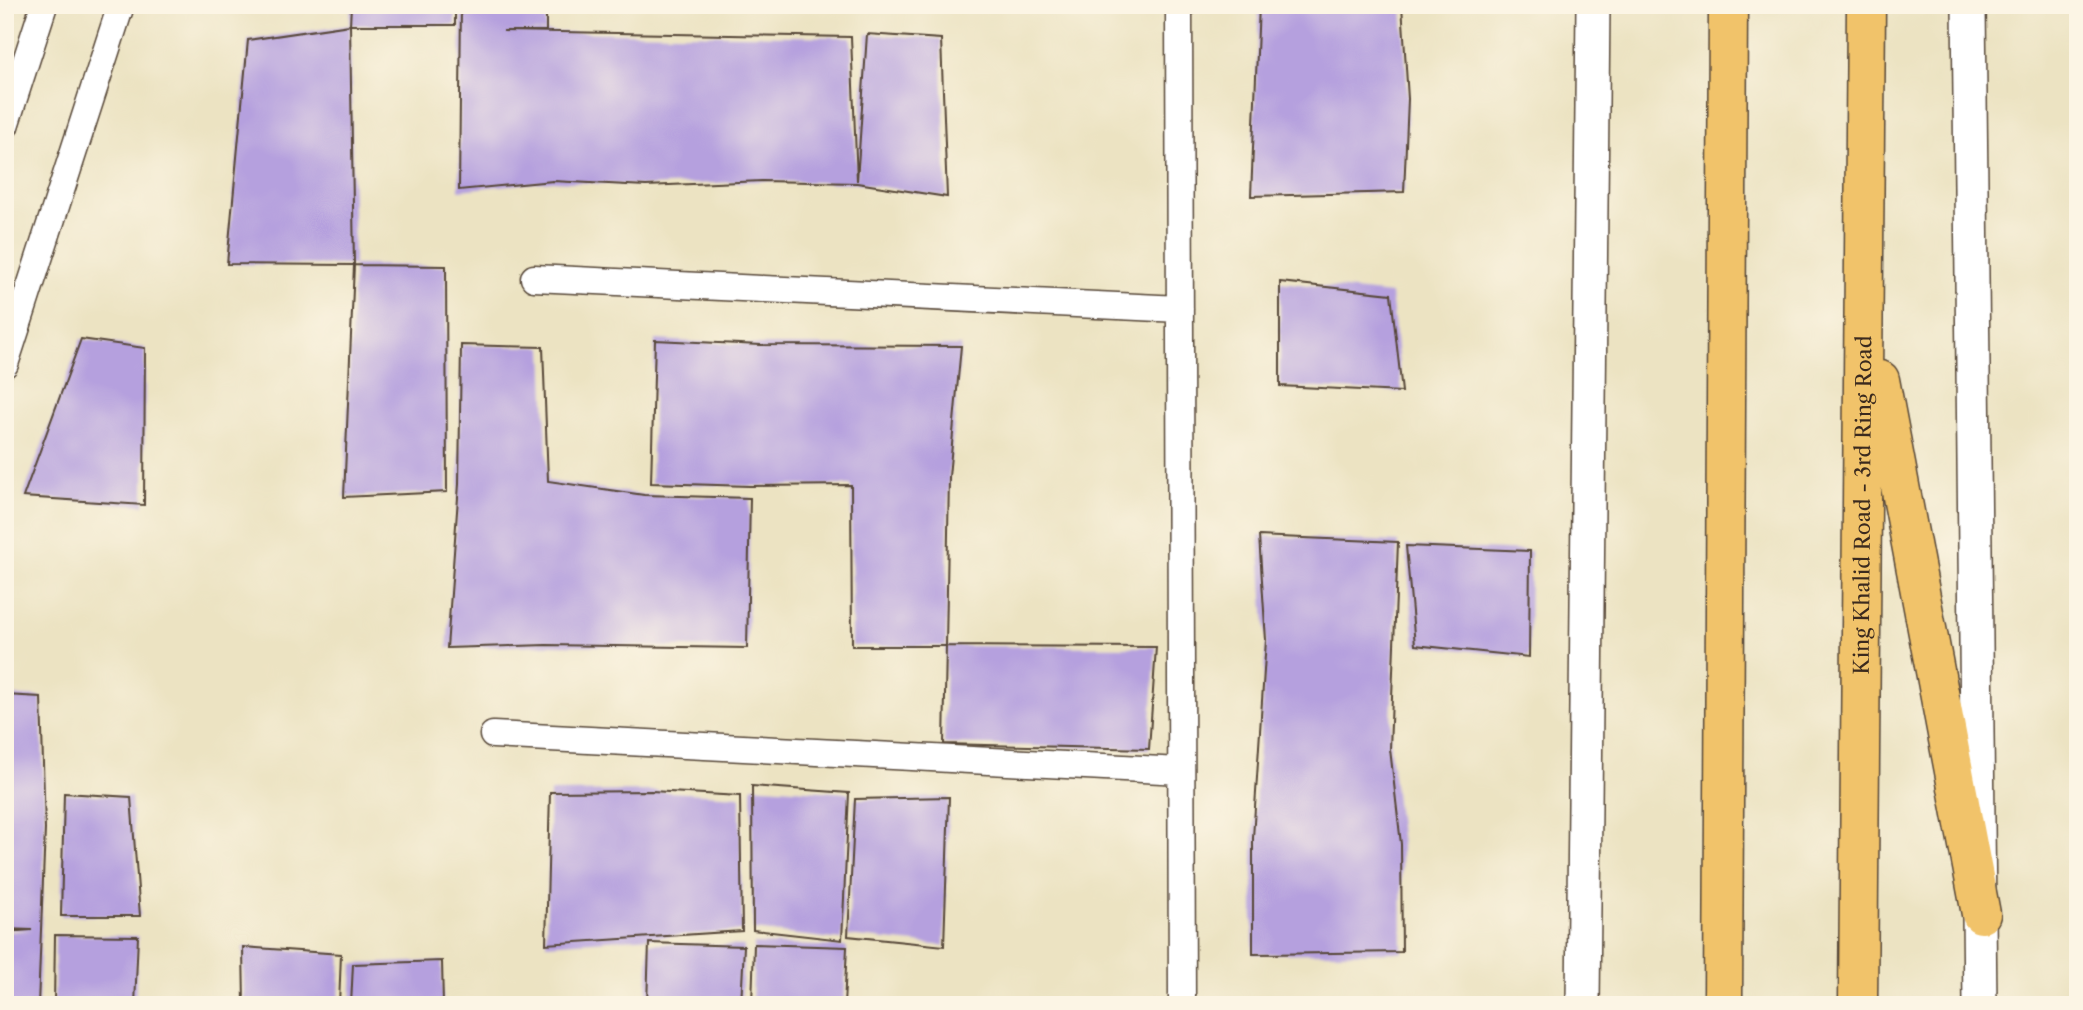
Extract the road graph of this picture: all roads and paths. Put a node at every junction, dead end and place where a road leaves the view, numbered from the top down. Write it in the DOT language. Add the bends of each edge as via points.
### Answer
graph roads {
  1 [pos="44,5"];
  2 [pos="121,5"];
  3 [pos="1180,5"];
  4 [pos="1593,5"];
  5 [pos="1728,5"];
  6 [pos="1866,5"];
  7 [pos="1969,5"];
  8 [pos="5,126"];
  9 [pos="534,278"];
  10 [pos="1863,293"];
  11 [pos="1180,309"];
  12 [pos="5,364"];
  13 [pos="493,735"];
  14 [pos="1181,772"];
  15 [pos="1981,914"];
  16 [pos="1182,1005"];
  17 [pos="1583,1005"];
  18 [pos="1723,1005"];
  19 [pos="1858,1005"];
  20 [pos="1980,1005"];
  1 -- 8 [label="street"];
  2 -- 12 [label="street"];
  3 -- 11 [label="street"];
  4 -- 17 [label="street"];
  5 -- 18 [label="highway"];
  6 -- 10 [label="highway, King Khalid Road - 3rd Ring Road"];
  7 -- 15 [label="street"];
  9 -- 11 [label="street"];
  10 -- 15 [label="highway"];
  10 -- 19 [label="highway, King Khalid Road - 3rd Ring Road"];
  11 -- 14 [label="street"];
  13 -- 14 [label="street"];
  14 -- 16 [label="street"];
  15 -- 20 [label="street"];
}
